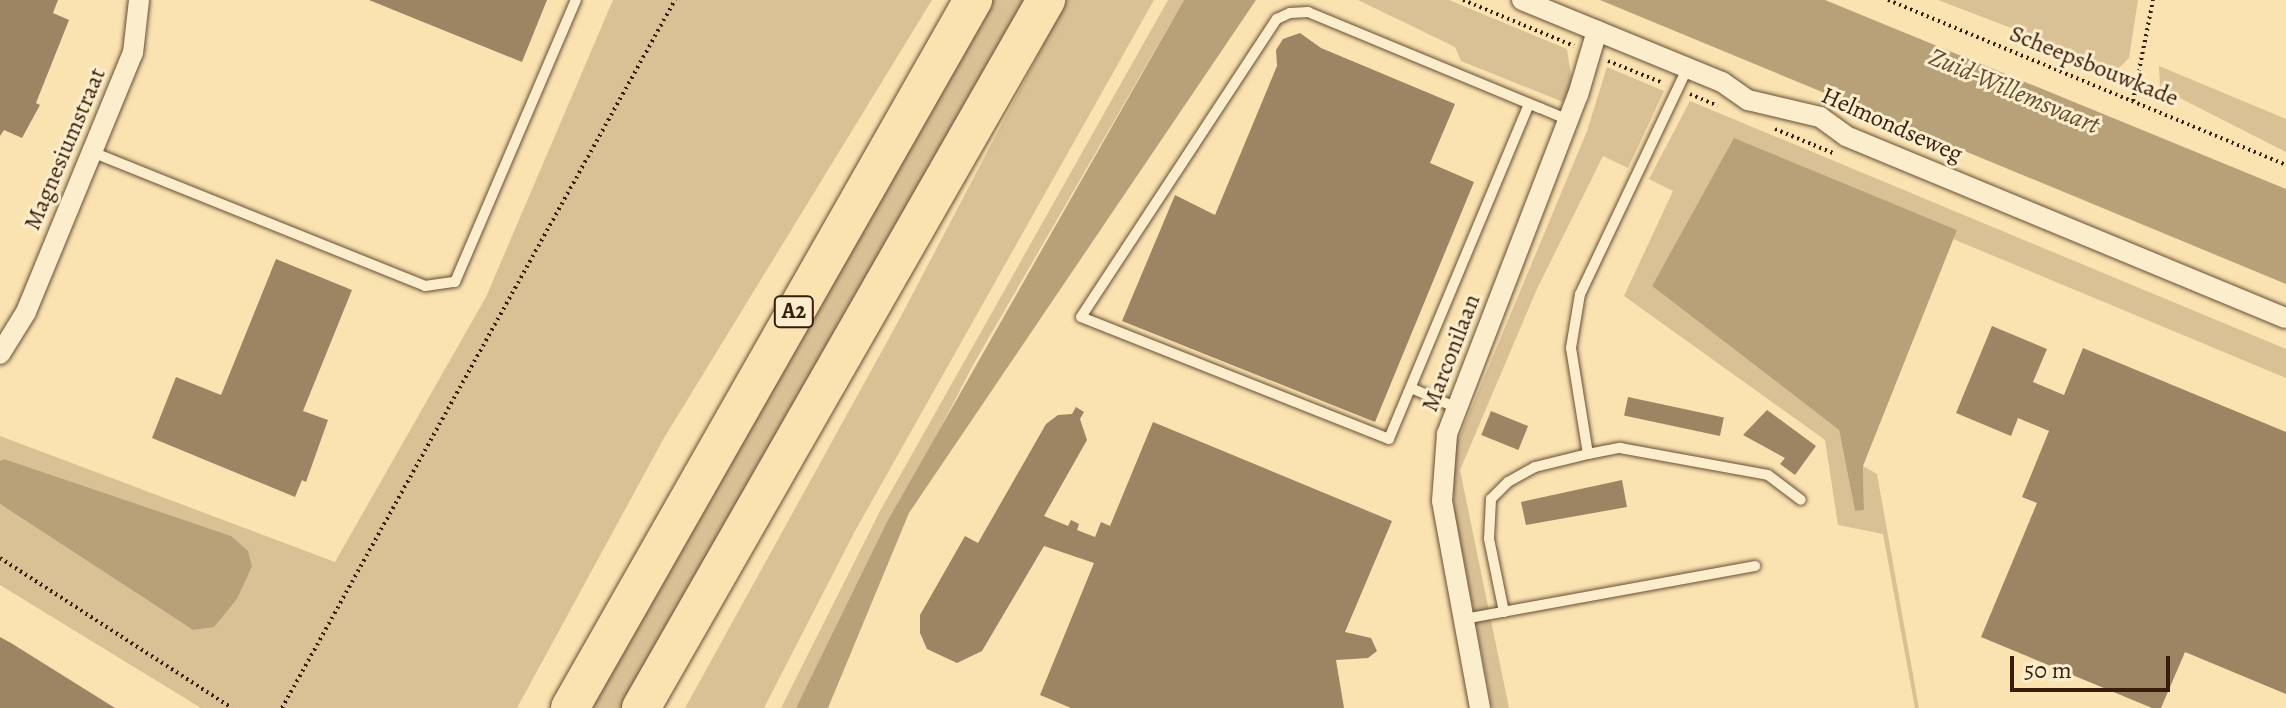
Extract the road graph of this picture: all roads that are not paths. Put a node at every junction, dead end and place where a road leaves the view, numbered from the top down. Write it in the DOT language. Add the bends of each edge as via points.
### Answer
graph roads {
  1 [pos="139,0"];
  2 [pos="576,0"];
  3 [pos="973,0"];
  4 [pos="1046,0"];
  5 [pos="1522,0"];
  6 [pos="1597,31"];
  7 [pos="1687,69"];
  8 [pos="1529,104"];
  9 [pos="1568,120"];
  10 [pos="92,152"];
  11 [pos="2286,318"];
  12 [pos="0,354"];
  13 [pos="1411,388"];
  14 [pos="1457,408"];
  15 [pos="1588,454"];
  16 [pos="1801,500"];
  17 [pos="1755,566"];
  18 [pos="1504,612"];
  19 [pos="1464,619"];
  20 [pos="614,623"];
  21 [pos="552,708"];
  22 [pos="570,708"];
  23 [pos="641,708"];
  24 [pos="1480,708"];
  1 -- 10 [label="street, Magnesiumstraat" via="133,53"];
  2 -- 10 [label="lane" via="455,282 425,286"];
  3 -- 20 [label="highway, A2"];
  4 -- 23 [label="highway, A2"];
  5 -- 6 [label="street, Helmondseweg"];
  6 -- 7 [label="street, Helmondseweg"];
  6 -- 9 [label="street, Marconilaan"];
  7 -- 11 [label="street, Helmondseweg" via="1748,100 1820,117 1846,136"];
  7 -- 15 [label="lane" via="1580,294 1571,348"];
  8 -- 9 [label="lane"];
  8 -- 13 [label="lane"];
  8 -- 13 [label="lane" via="1308,12 1290,13 1272,27 1081,317 1389,439"];
  9 -- 14 [label="street, Marconilaan"];
  10 -- 12 [label="street, Magnesiumstraat" via="26,312"];
  13 -- 14 [label="lane"];
  14 -- 19 [label="street, Marconilaan" via="1447,434 1442,501"];
  15 -- 16 [label="lane" via="1620,448 1768,475"];
  15 -- 18 [label="lane" via="1535,467 1491,499 1489,539"];
  17 -- 18 [label="lane"];
  18 -- 19 [label="lane"];
  19 -- 24 [label="street, Marconilaan"];
  20 -- 21 [label="highway, A2"];
  20 -- 22 [label="highway, A2"];
}
